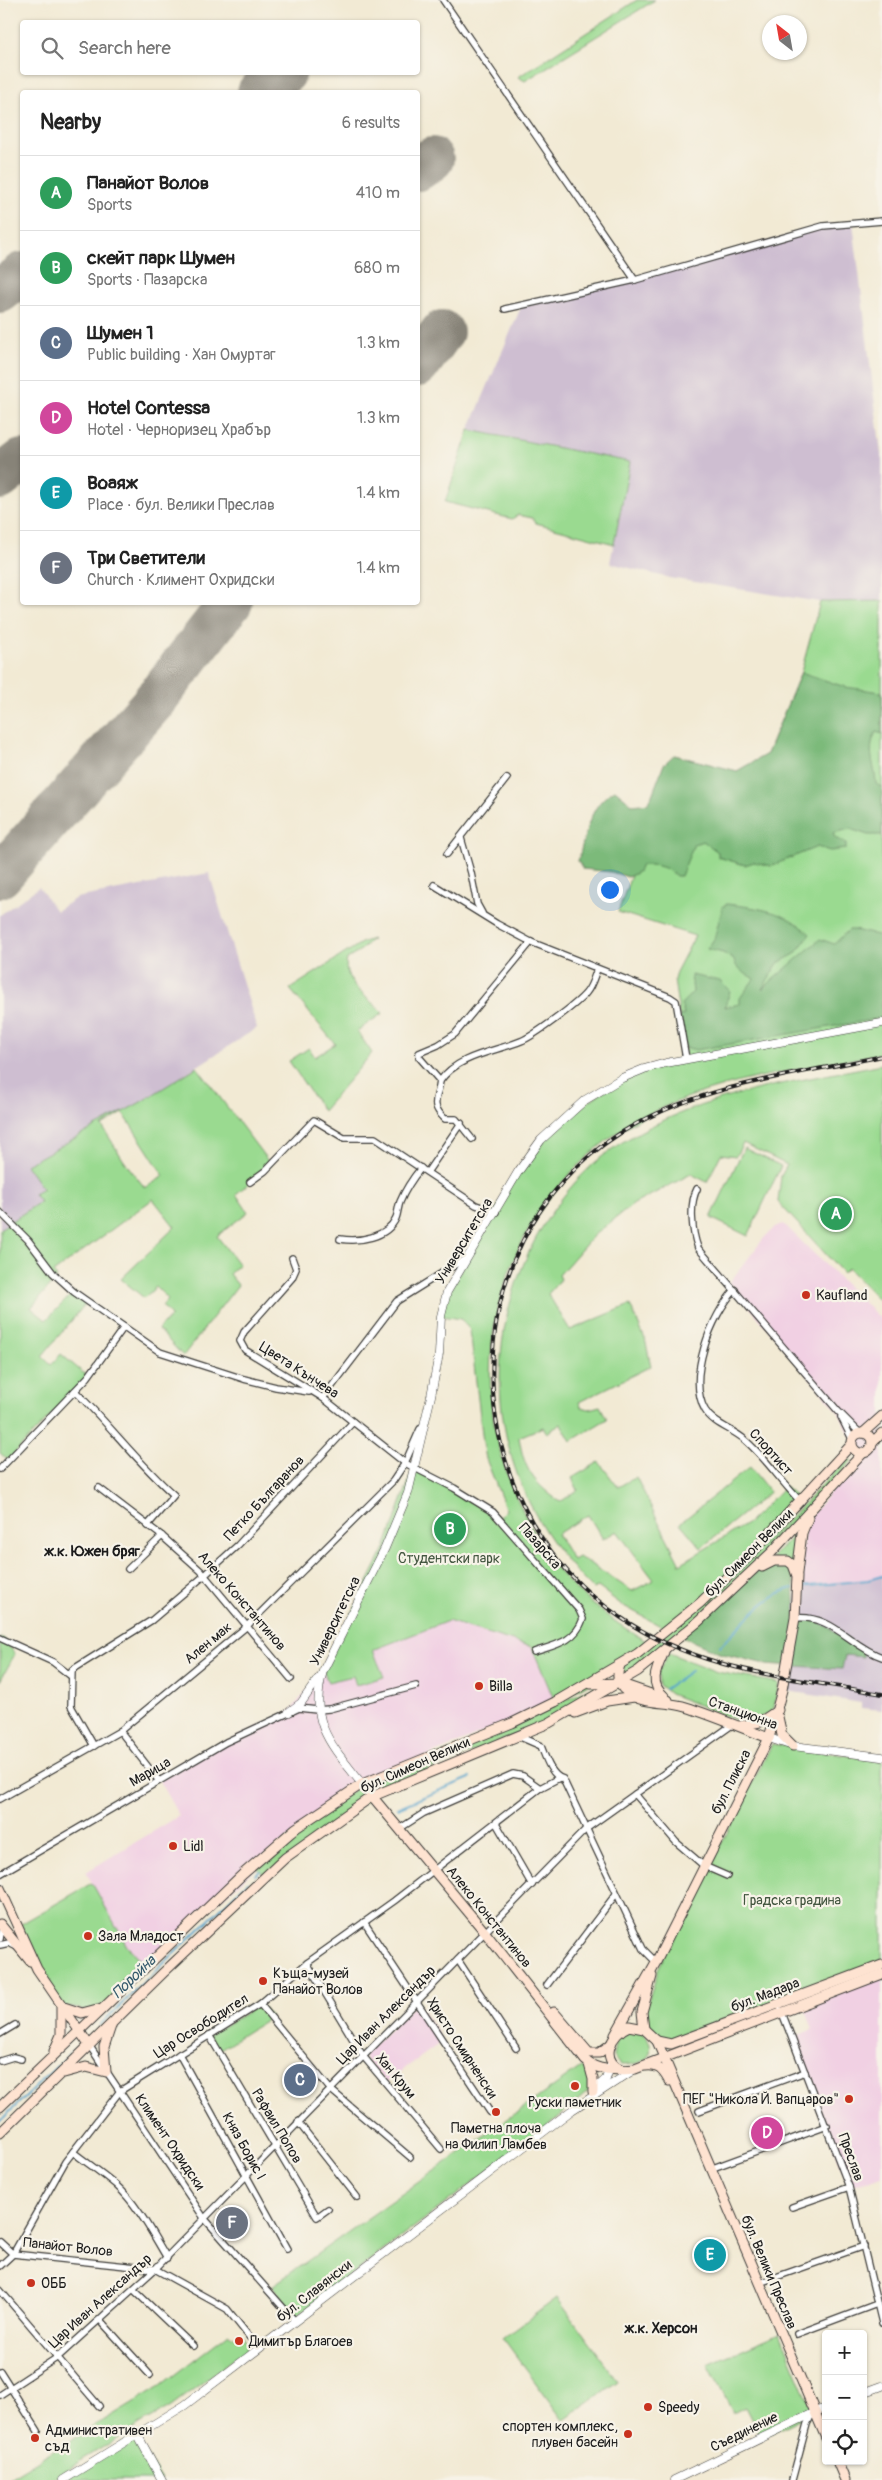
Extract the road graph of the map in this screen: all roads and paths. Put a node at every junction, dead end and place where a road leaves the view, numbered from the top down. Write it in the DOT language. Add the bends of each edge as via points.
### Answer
graph roads {
  1 [pos="443,0"];
  2 [pos="882,221"];
  3 [pos="636,280"];
  4 [pos="505,309"];
  5 [pos="507,778"];
  6 [pos="461,838"];
  7 [pos="447,854"];
  8 [pos="434,886"];
  9 [pos="483,915"];
  10 [pos="531,942"];
  11 [pos="597,969"];
  12 [pos="882,1023"];
  13 [pos="686,1059"];
  14 [pos="440,1080"];
  15 [pos="461,1123"];
  16 [pos="472,1139"];
  17 [pos="420,1168"];
  18 [pos="428,1171"];
  19 [pos="250,1182"];
  20 [pos="697,1190"];
  21 [pos="0,1212"];
  22 [pos="496,1212"];
  23 [pos="340,1239"];
  24 [pos="292,1258"];
  25 [pos="466,1258"];
  26 [pos="736,1290"];
  27 [pos="124,1327"];
  28 [pos="75,1391"];
  29 [pos="313,1393"];
  30 [pos="323,1398"];
  31 [pos="838,1411"];
  32 [pos="427,1414"];
  33 [pos="882,1416"];
  34 [pos="352,1422"];
  35 [pos="882,1432"];
  36 [pos="857,1438"];
  37 [pos="872,1443"];
  38 [pos="862,1454"];
  39 [pos="405,1464"];
  40 [pos="414,1467"];
  41 [pos="0,1470"];
  42 [pos="99,1488"];
  43 [pos="801,1502"];
  44 [pos="813,1508"];
  45 [pos="147,1526"];
  46 [pos="162,1536"];
  47 [pos="128,1569"];
  48 [pos="204,1576"];
  49 [pos="797,1576"];
  50 [pos="728,1594"];
  51 [pos="796,1618"];
  52 [pos="246,1627"];
  53 [pos="0,1638"];
  54 [pos="534,1652"];
  55 [pos="664,1652"];
  56 [pos="882,1657"];
  57 [pos="620,1665"];
  58 [pos="323,1671"];
  59 [pos="72,1676"];
  60 [pos="292,1679"];
  61 [pos="619,1683"];
  62 [pos="588,1684"];
  63 [pos="416,1686"];
  64 [pos="636,1697"];
  65 [pos="684,1706"];
  66 [pos="317,1710"];
  67 [pos="778,1710"];
  68 [pos="289,1712"];
  69 [pos="549,1723"];
  70 [pos="735,1726"];
  71 [pos="120,1732"];
  72 [pos="518,1736"];
  73 [pos="769,1738"];
  74 [pos="94,1746"];
  75 [pos="794,1746"];
  76 [pos="882,1757"];
  77 [pos="558,1778"];
  78 [pos="159,1782"];
  79 [pos="362,1784"];
  80 [pos="540,1788"];
  81 [pos="635,1794"];
  82 [pos="372,1796"];
  83 [pos="0,1799"];
  84 [pos="496,1823"];
  85 [pos="399,1829"];
  86 [pos="586,1829"];
  87 [pos="704,1866"];
  88 [pos="433,1870"];
  89 [pos="0,1874"];
  90 [pos="728,1876"];
  91 [pos="532,1885"];
  92 [pos="0,1888"];
  93 [pos="616,1894"];
  94 [pos="364,1922"];
  95 [pos="1,1925"];
  96 [pos="484,1931"];
  97 [pos="0,1939"];
  98 [pos="0,1944"];
  99 [pos="17,1947"];
  100 [pos="458,1960"];
  101 [pos="656,1962"];
  102 [pos="307,1963"];
  103 [pos="882,1966"];
  104 [pos="36,1969"];
  105 [pos="882,1974"];
  106 [pos="527,1985"];
  107 [pos="547,1985"];
  108 [pos="417,2002"];
  109 [pos="106,2004"];
  110 [pos="260,2004"];
  111 [pos="61,2006"];
  112 [pos="780,2008"];
  113 [pos="113,2022"];
  114 [pos="15,2025"];
  115 [pos="644,2029"];
  116 [pos="79,2030"];
  117 [pos="0,2034"];
  118 [pos="209,2035"];
  119 [pos="615,2035"];
  120 [pos="654,2039"];
  121 [pos="611,2044"];
  122 [pos="89,2046"];
  123 [pos="516,2048"];
  124 [pos="179,2054"];
  125 [pos="52,2056"];
  126 [pos="363,2056"];
  127 [pos="664,2056"];
  128 [pos="21,2059"];
  129 [pos="0,2061"];
  130 [pos="649,2062"];
  131 [pos="588,2064"];
  132 [pos="611,2066"];
  133 [pos="637,2068"];
  134 [pos="106,2072"];
  135 [pos="805,2072"];
  136 [pos="59,2076"];
  137 [pos="330,2089"];
  138 [pos="120,2091"];
  139 [pos="592,2092"];
  140 [pos="0,2107"];
  141 [pos="572,2110"];
  142 [pos="699,2111"];
  143 [pos="490,2112"];
  144 [pos="687,2116"];
  145 [pos="298,2122"];
  146 [pos="827,2126"];
  147 [pos="0,2133"];
  148 [pos="274,2146"];
  149 [pos="441,2149"];
  150 [pos="73,2152"];
  151 [pos="410,2157"];
  152 [pos="710,2169"];
  153 [pos="247,2176"];
  154 [pos="849,2187"];
  155 [pos="358,2197"];
  156 [pos="792,2206"];
  157 [pos="328,2209"];
  158 [pos="204,2218"];
  159 [pos="0,2242"];
  160 [pos="864,2246"];
  161 [pos="287,2249"];
  162 [pos="13,2254"];
  163 [pos="167,2258"];
  164 [pos="0,2266"];
  165 [pos="155,2269"];
  166 [pos="759,2283"];
  167 [pos="0,2290"];
  168 [pos="134,2290"];
  169 [pos="878,2304"];
  170 [pos="100,2320"];
  171 [pos="295,2321"];
  172 [pos="882,2324"];
  173 [pos="797,2334"];
  174 [pos="193,2346"];
  175 [pos="259,2349"];
  176 [pos="58,2356"];
  177 [pos="0,2371"];
  178 [pos="150,2375"];
  179 [pos="882,2386"];
  180 [pos="12,2388"];
  181 [pos="867,2392"];
  182 [pos="0,2395"];
  183 [pos="99,2406"];
  184 [pos="822,2409"];
  185 [pos="814,2412"];
  186 [pos="822,2429"];
  187 [pos="38,2431"];
  188 [pos="136,2435"];
  189 [pos="839,2465"];
  190 [pos="63,2480"];
  191 [pos="162,2480"];
  192 [pos="674,2480"];
  193 [pos="792,2480"];
  194 [pos="845,2480"];
  1 -- 3 [label="street"];
  2 -- 3 [label="street" via="823,226"];
  3 -- 4 [label="street"];
  5 -- 6 [label="street"];
  6 -- 7 [label="street"];
  6 -- 9 [label="street" via="472,872 477,904"];
  8 -- 9 [label="street"];
  9 -- 10 [label="street"];
  10 -- 11 [label="street"];
  10 -- 14 [label="street" via="454,1034 422,1051 419,1057"];
  11 -- 13 [label="street" via="676,1001"];
  11 -- 14 [label="street" via="582,999 524,1040 459,1063 445,1072"];
  12 -- 13 [label="street, Университетска"];
  13 -- 22 [label="street, Университетска" via="622,1078 568,1113 541,1140 518,1172"];
  14 -- 15 [label="street" via="435,1108 445,1119 456,1119"];
  15 -- 16 [label="street"];
  15 -- 18 [label="street"];
  17 -- 18 [label="street"];
  17 -- 19 [label="street" via="375,1138 344,1138 314,1120 265,1171"];
  17 -- 23 [label="street" via="411,1179 396,1219 390,1226 368,1239"];
  18 -- 22 [label="street" via="476,1205"];
  20 -- 26 [label="street" via="692,1199 695,1239 702,1252"];
  21 -- 27 [label="street" via="28,1240 52,1273"];
  22 -- 25 [label="street, Университетска"];
  24 -- 29 [label="street, Цвета Кънчева" via="296,1269 292,1278 244,1332 240,1341 245,1350"];
  25 -- 30 [label="street" via="397,1301"];
  25 -- 32 [label="street, Университетска" via="451,1283 441,1316 439,1354"];
  26 -- 31 [label="street"];
  26 -- 43 [label="street, Спортист" via="708,1334 702,1352 699,1392 711,1418 745,1440"];
  27 -- 28 [label="street"];
  27 -- 29 [label="street" via="160,1352 260,1383"];
  28 -- 41 [label="street"];
  28 -- 45 [label="street" via="109,1425 128,1451 174,1496"];
  29 -- 30 [label="street, Цвета Кънчева"];
  30 -- 34 [label="street, Цвета Кънчева"];
  31 -- 36 [label="street"];
  31 -- 36 [label="street"];
  32 -- 39 [label="street, Ален мак"];
  32 -- 40 [label="street, Университетска"];
  33 -- 36 [label="main road, бул. Симеон Велики"];
  34 -- 39 [label="street, Цвета Кънчева"];
  34 -- 48 [label="street, Петко Българанов" via="238,1545"];
  35 -- 37 [label="main road"];
  36 -- 37 [label="main road" via="868,1436"];
  36 -- 38 [label="main road" via="854,1450"];
  36 -- 43 [label="main road, бул. Симеон Велики"];
  37 -- 38 [label="main road"];
  38 -- 44 [label="main road, бул. Симеон Велики"];
  39 -- 40 [label="street, Цвета Кънчева"];
  39 -- 52 [label="street, Ален мак" via="393,1481"];
  40 -- 54 [label="street, Пазарска" via="493,1512 579,1610 583,1619 574,1637"];
  40 -- 58 [label="street, Университетска" via="397,1521"];
  42 -- 45 [label="street, Алеко Константинов"];
  43 -- 57 [label="main road, бул. Симеон Велики" via="700,1603"];
  44 -- 49 [label="main road" via="802,1533"];
  44 -- 50 [label="main road, бул. Симеон Велики"];
  45 -- 46 [label="street, Алеко Константинов"];
  46 -- 47 [label="street"];
  46 -- 48 [label="street, Алеко Константинов"];
  48 -- 52 [label="street, Алеко Константинов"];
  48 -- 59 [label="street, Петко Българанов" via="133,1633 75,1667"];
  49 -- 50 [label="main road" via="788,1561 774,1561"];
  49 -- 51 [label="main road, бул. Плиска"];
  50 -- 55 [label="main road, бул. Симеон Велики"];
  51 -- 56 [label="street" via="812,1617 825,1622 864,1649"];
  51 -- 67 [label="main road, бул. Плиска"];
  52 -- 60 [label="street, Алеко Константинов"];
  52 -- 71 [label="street, Ален мак"];
  53 -- 59 [label="street" via="54,1662"];
  55 -- 61 [label="main road, бул. Симеон Велики"];
  55 -- 65 [label="main road" via="654,1677 655,1683 662,1695"];
  57 -- 61 [label="main road"];
  57 -- 62 [label="main road, бул. Симеон Велики"];
  58 -- 66 [label="street, Университетска"];
  58 -- 68 [label="street" via="301,1703"];
  59 -- 74 [label="street" via="71,1706"];
  61 -- 62 [label="main road"];
  61 -- 64 [label="main road, Станционна"];
  61 -- 65 [label="main road"];
  61 -- 69 [label="main road, бул. Симеон Велики"];
  62 -- 79 [label="main road, бул. Симеон Велики" via="512,1723"];
  63 -- 66 [label="street, Марица"];
  64 -- 65 [label="main road, Станционна"];
  64 -- 69 [label="main road" via="607,1701"];
  65 -- 70 [label="main road, Станционна"];
  66 -- 68 [label="street, Марица" via="306,1707"];
  66 -- 79 [label="street" via="326,1736"];
  67 -- 70 [label="main road" via="760,1722"];
  67 -- 73 [label="main road, бул. Плиска"];
  67 -- 75 [label="main road" via="782,1735"];
  68 -- 78 [label="street, Марица" via="226,1742"];
  69 -- 72 [label="main road, бул. Симеон Велики"];
  70 -- 73 [label="main road, Станционна"];
  70 -- 81 [label="street, Цар Иван Александър"];
  71 -- 74 [label="street, Ален мак"];
  71 -- 78 [label="street"];
  72 -- 77 [label="street" via="541,1746"];
  72 -- 82 [label="main road, бул. Симеон Велики"];
  73 -- 75 [label="street, Станционна"];
  73 -- 87 [label="main road, бул. Плиска"];
  74 -- 83 [label="street, Ален мак"];
  75 -- 76 [label="street, Станционна"];
  77 -- 80 [label="street, Цар Освободител"];
  77 -- 86 [label="street" via="563,1779"];
  78 -- 89 [label="street, Марица"];
  79 -- 82 [label="main road, Алеко Константинов"];
  79 -- 109 [label="main road, бул. Симеон Велики" via="274,1845"];
  80 -- 84 [label="street, Цар Освободител"];
  80 -- 85 [label="street" via="523,1776 513,1774 424,1813"];
  81 -- 86 [label="street, Цар Иван Александър"];
  81 -- 87 [label="street" via="676,1842"];
  82 -- 85 [label="main road, Алеко Константинов"];
  82 -- 113 [label="main road, бул. Симеон Велики" via="286,1858"];
  84 -- 88 [label="street, Цар Освободител"];
  84 -- 91 [label="street"];
  85 -- 88 [label="main road, Алеко Константинов"];
  86 -- 91 [label="street, Цар Иван Александър"];
  86 -- 93 [label="street"];
  87 -- 90 [label="street"];
  87 -- 101 [label="main road, бул. Плиска"];
  88 -- 94 [label="street, Цар Освободител"];
  88 -- 96 [label="main road, Алеко Константинов"];
  91 -- 96 [label="street, Цар Иван Александър"];
  92 -- 104 [label="main road, Климент Охридски"];
  93 -- 101 [label="street" via="643,1949"];
  93 -- 107 [label="street"];
  94 -- 102 [label="street, Цар Освободител"];
  94 -- 108 [label="street, Христо Смирненски"];
  95 -- 97 [label="street"];
  95 -- 99 [label="main road, Климент Охридски"];
  96 -- 100 [label="street, Цар Иван Александър"];
  96 -- 106 [label="main road, Алеко Константинов"];
  98 -- 99 [label="street"];
  99 -- 104 [label="main road, Климент Охридски"];
  100 -- 108 [label="street, Цар Иван Александър"];
  100 -- 123 [label="street"];
  101 -- 115 [label="main road, бул. Плиска" via="642,2012"];
  101 -- 119 [label="main road, бул. Плиска"];
  102 -- 110 [label="street, Цар Освободител"];
  102 -- 126 [label="street, Хан Крум"];
  103 -- 112 [label="main road, бул. Мадара"];
  104 -- 111 [label="main road, Климент Охридски"];
  105 -- 112 [label="main road, бул. Мадара"];
  106 -- 121 [label="main road, Алеко Константинов" via="585,2050 599,2053"];
  106 -- 131 [label="main road, Алеко Константинов"];
  108 -- 126 [label="street, Цар Иван Александър"];
  108 -- 143 [label="street, Христо Смирненски"];
  109 -- 111 [label="main road" via="88,2013"];
  109 -- 116 [label="main road, бул. Симеон Велики"];
  110 -- 118 [label="street, Цар Освободител"];
  110 -- 137 [label="street"];
  111 -- 116 [label="main road, Климент Охридски"];
  111 -- 125 [label="main road" via="61,2035"];
  112 -- 120 [label="main road, бул. Мадара" via="671,2044"];
  112 -- 127 [label="main road, бул. Мадара"];
  112 -- 135 [label="street, Преслав"];
  113 -- 122 [label="main road, бул. Симеон Велики"];
  113 -- 134 [label="main road" via="104,2048"];
  114 -- 117 [label="street"];
  115 -- 119 [label="main road" via="629,2026"];
  115 -- 120 [label="main road"];
  116 -- 122 [label="main road, Климент Охридски"];
  116 -- 125 [label="main road, бул. Симеон Велики"];
  118 -- 124 [label="street, Цар Освободител"];
  118 -- 148 [label="street, Рафаил Попов"];
  119 -- 121 [label="main road"];
  120 -- 127 [label="main road, бул. Велики Преслав"];
  120 -- 130 [label="main road" via="656,2047"];
  121 -- 132 [label="main road"];
  122 -- 134 [label="street, Климент Охридски"];
  122 -- 136 [label="main road, бул. Симеон Велики"];
  124 -- 138 [label="street, Цар Освободител"];
  124 -- 153 [label="street, Княз Борис I"];
  125 -- 140 [label="main road, бул. Симеон Велики"];
  126 -- 137 [label="street, Цар Иван Александър"];
  126 -- 149 [label="street, Хан Крум"];
  127 -- 130 [label="main road, бул. Мадара"];
  127 -- 144 [label="main road, бул. Велики Преслав"];
  128 -- 129 [label="street" via="13,2056"];
  130 -- 133 [label="main road"];
  131 -- 132 [label="main road"];
  131 -- 139 [label="main road" via="594,2078"];
  132 -- 133 [label="main road"];
  132 -- 139 [label="street, бул. Славянски" via="606,2079"];
  133 -- 141 [label="street, бул. Славянски"];
  133 -- 144 [label="main road, бул. Велики Преслав" via="656,2066 664,2072"];
  134 -- 136 [label="main road" via="86,2067"];
  134 -- 138 [label="street, Климент Охридски"];
  135 -- 142 [label="street"];
  135 -- 146 [label="street, Преслав"];
  136 -- 147 [label="main road, бул. Симеон Велики"];
  137 -- 145 [label="street, Цар Иван Александър"];
  137 -- 151 [label="street"];
  138 -- 150 [label="street, Цар Освободител"];
  138 -- 158 [label="street, Климент Охридски"];
  139 -- 141 [label="street, бул. Славянски"];
  141 -- 171 [label="street, бул. Славянски"];
  144 -- 152 [label="main road, бул. Велики Преслав"];
  145 -- 148 [label="street, Цар Иван Александър"];
  145 -- 155 [label="street"];
  146 -- 152 [label="street"];
  146 -- 154 [label="street, Преслав"];
  148 -- 153 [label="street, Цар Иван Александър"];
  148 -- 157 [label="street, Рафаил Попов" via="317,2217"];
  150 -- 162 [label="street, Цар Освободител"];
  150 -- 163 [label="street" via="127,2197"];
  152 -- 166 [label="main road, бул. Велики Преслав"];
  153 -- 158 [label="street, Цар Иван Александър"];
  153 -- 161 [label="street, Княз Борис I"];
  154 -- 156 [label="street"];
  154 -- 160 [label="street, Преслав"];
  158 -- 163 [label="street, Цар Иван Александър"];
  158 -- 171 [label="street, Климент Охридски"];
  159 -- 162 [label="street, Панайот Волов"];
  160 -- 166 [label="street"];
  160 -- 169 [label="street, Преслав"];
  162 -- 164 [label="street, Цар Освободител"];
  162 -- 165 [label="street, Панайот Волов"];
  163 -- 165 [label="street, Цар Иван Александър"];
  165 -- 168 [label="street, Цар Иван Александър"];
  165 -- 175 [label="street, Панайот Волов" via="227,2309"];
  166 -- 185 [label="main road, бул. Велики Преслав"];
  167 -- 176 [label="street"];
  168 -- 170 [label="street, Цар Иван Александър"];
  168 -- 174 [label="street"];
  169 -- 172 [label="street, Преслав"];
  169 -- 173 [label="street"];
  170 -- 176 [label="street, Цар Иван Александър"];
  170 -- 178 [label="street"];
  171 -- 175 [label="street, бул. Славянски"];
  175 -- 188 [label="street, бул. Славянски" via="185,2405"];
  176 -- 180 [label="street, Цар Иван Александър"];
  176 -- 183 [label="street"];
  177 -- 180 [label="street"];
  179 -- 181 [label="street"];
  180 -- 182 [label="street, Цар Иван Александър"];
  180 -- 187 [label="street"];
  184 -- 185 [label="street, Съединение"];
  185 -- 186 [label="main road, бул. Велики Преслав"];
  185 -- 192 [label="street, Съединение"];
  185 -- 193 [label="street" via="807,2424"];
  188 -- 190 [label="street, бул. Славянски"];
  188 -- 191 [label="street"];
  189 -- 194 [label="main road"];
}
